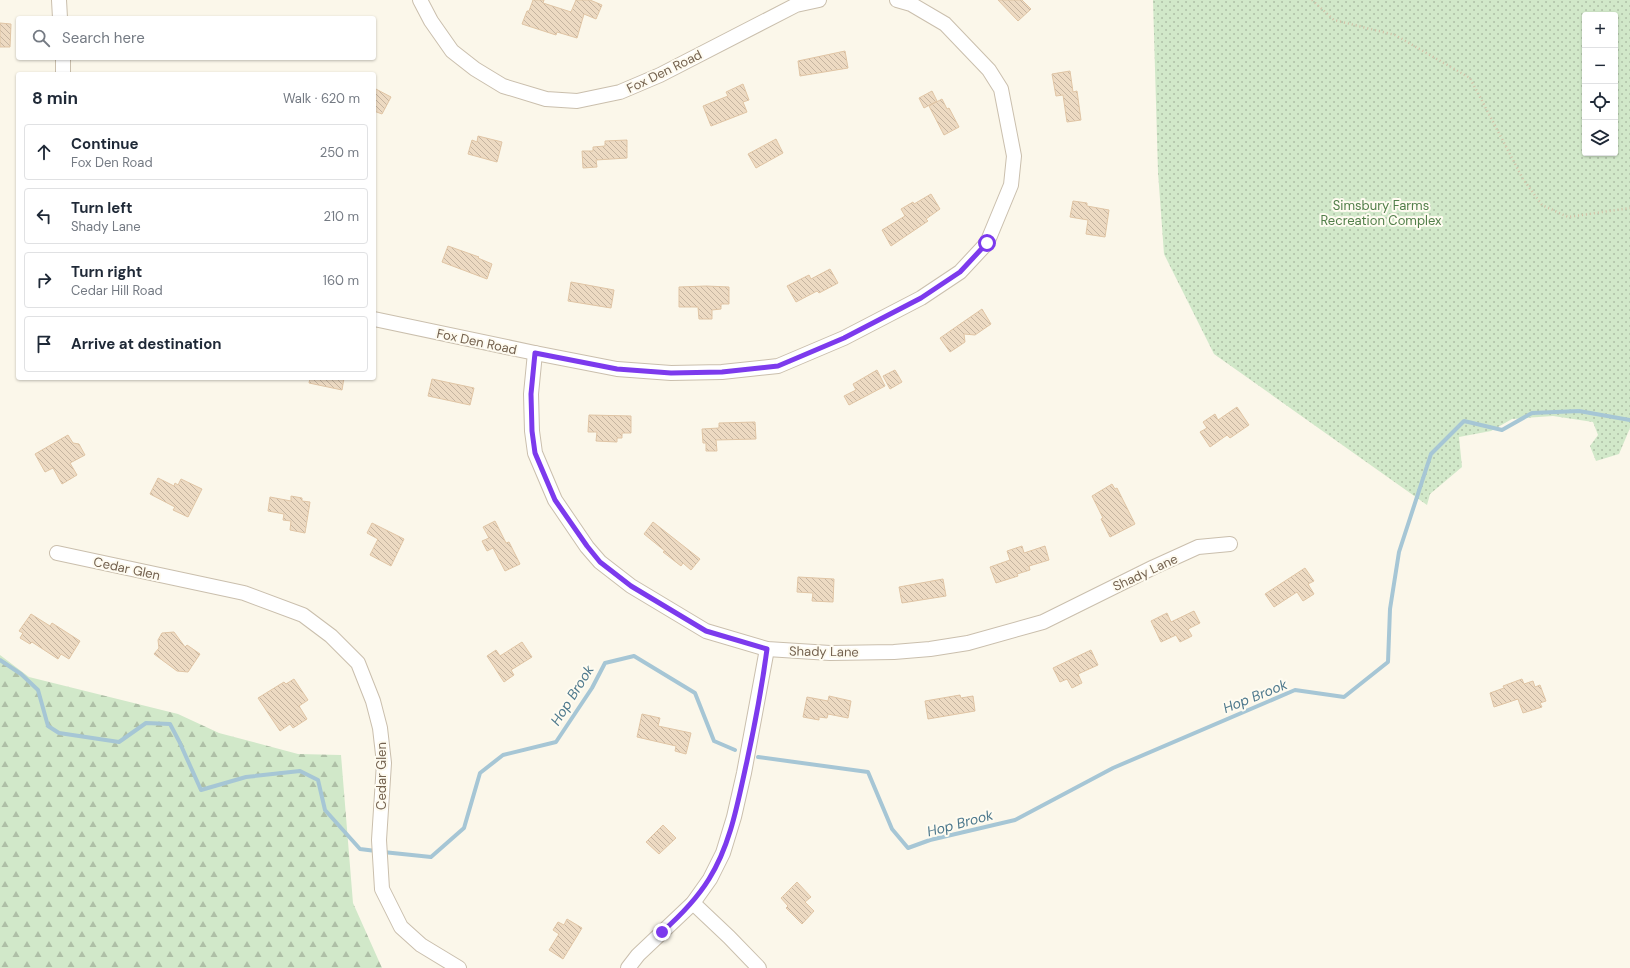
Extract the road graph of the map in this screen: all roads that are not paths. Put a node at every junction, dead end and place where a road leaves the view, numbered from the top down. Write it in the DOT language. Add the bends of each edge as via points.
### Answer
graph roads {
  1 [pos="59,0"];
  2 [pos="420,0"];
  3 [pos="819,0"];
  4 [pos="897,0"];
  5 [pos="60,16"];
  6 [pos="62,60"];
  7 [pos="64,72"];
  8 [pos="376,319"];
  9 [pos="535,353"];
  10 [pos="1230,544"];
  11 [pos="58,553"];
  12 [pos="767,649"];
  13 [pos="693,903"];
  14 [pos="459,968"];
  15 [pos="628,968"];
  16 [pos="759,968"];
  1 -- 5 [label="street"];
  2 -- 3 [label="street, Fox Den Road" via="430,21 452,51 481,72 503,86 538,97 577,101 620,92 660,75 796,5"];
  4 -- 9 [label="street, Fox Den Road" via="911,4 945,24 990,70 1001,89 1014,156 1011,185 987,243 960,272 921,298 844,338 778,366 722,372 671,373 617,369"];
  6 -- 7 [label="street"];
  8 -- 9 [label="street, Fox Den Road"];
  9 -- 12 [label="street, Shady Lane" via="531,394 535,453 555,500 587,546 600,562 631,586 706,631"];
  10 -- 12 [label="street, Shady Lane" via="1198,548 1154,566 1043,622 968,643 894,652 830,653"];
  11 -- 14 [label="street, Cedar Glen" via="244,593 303,615 331,636 358,663 373,700 380,728 384,763 379,840 382,889 401,928 421,945"];
  12 -- 13 [label="street" via="753,733 734,817 723,853 710,879"];
  13 -- 15 [label="street" via="638,955"];
  13 -- 16 [label="street"];
}
